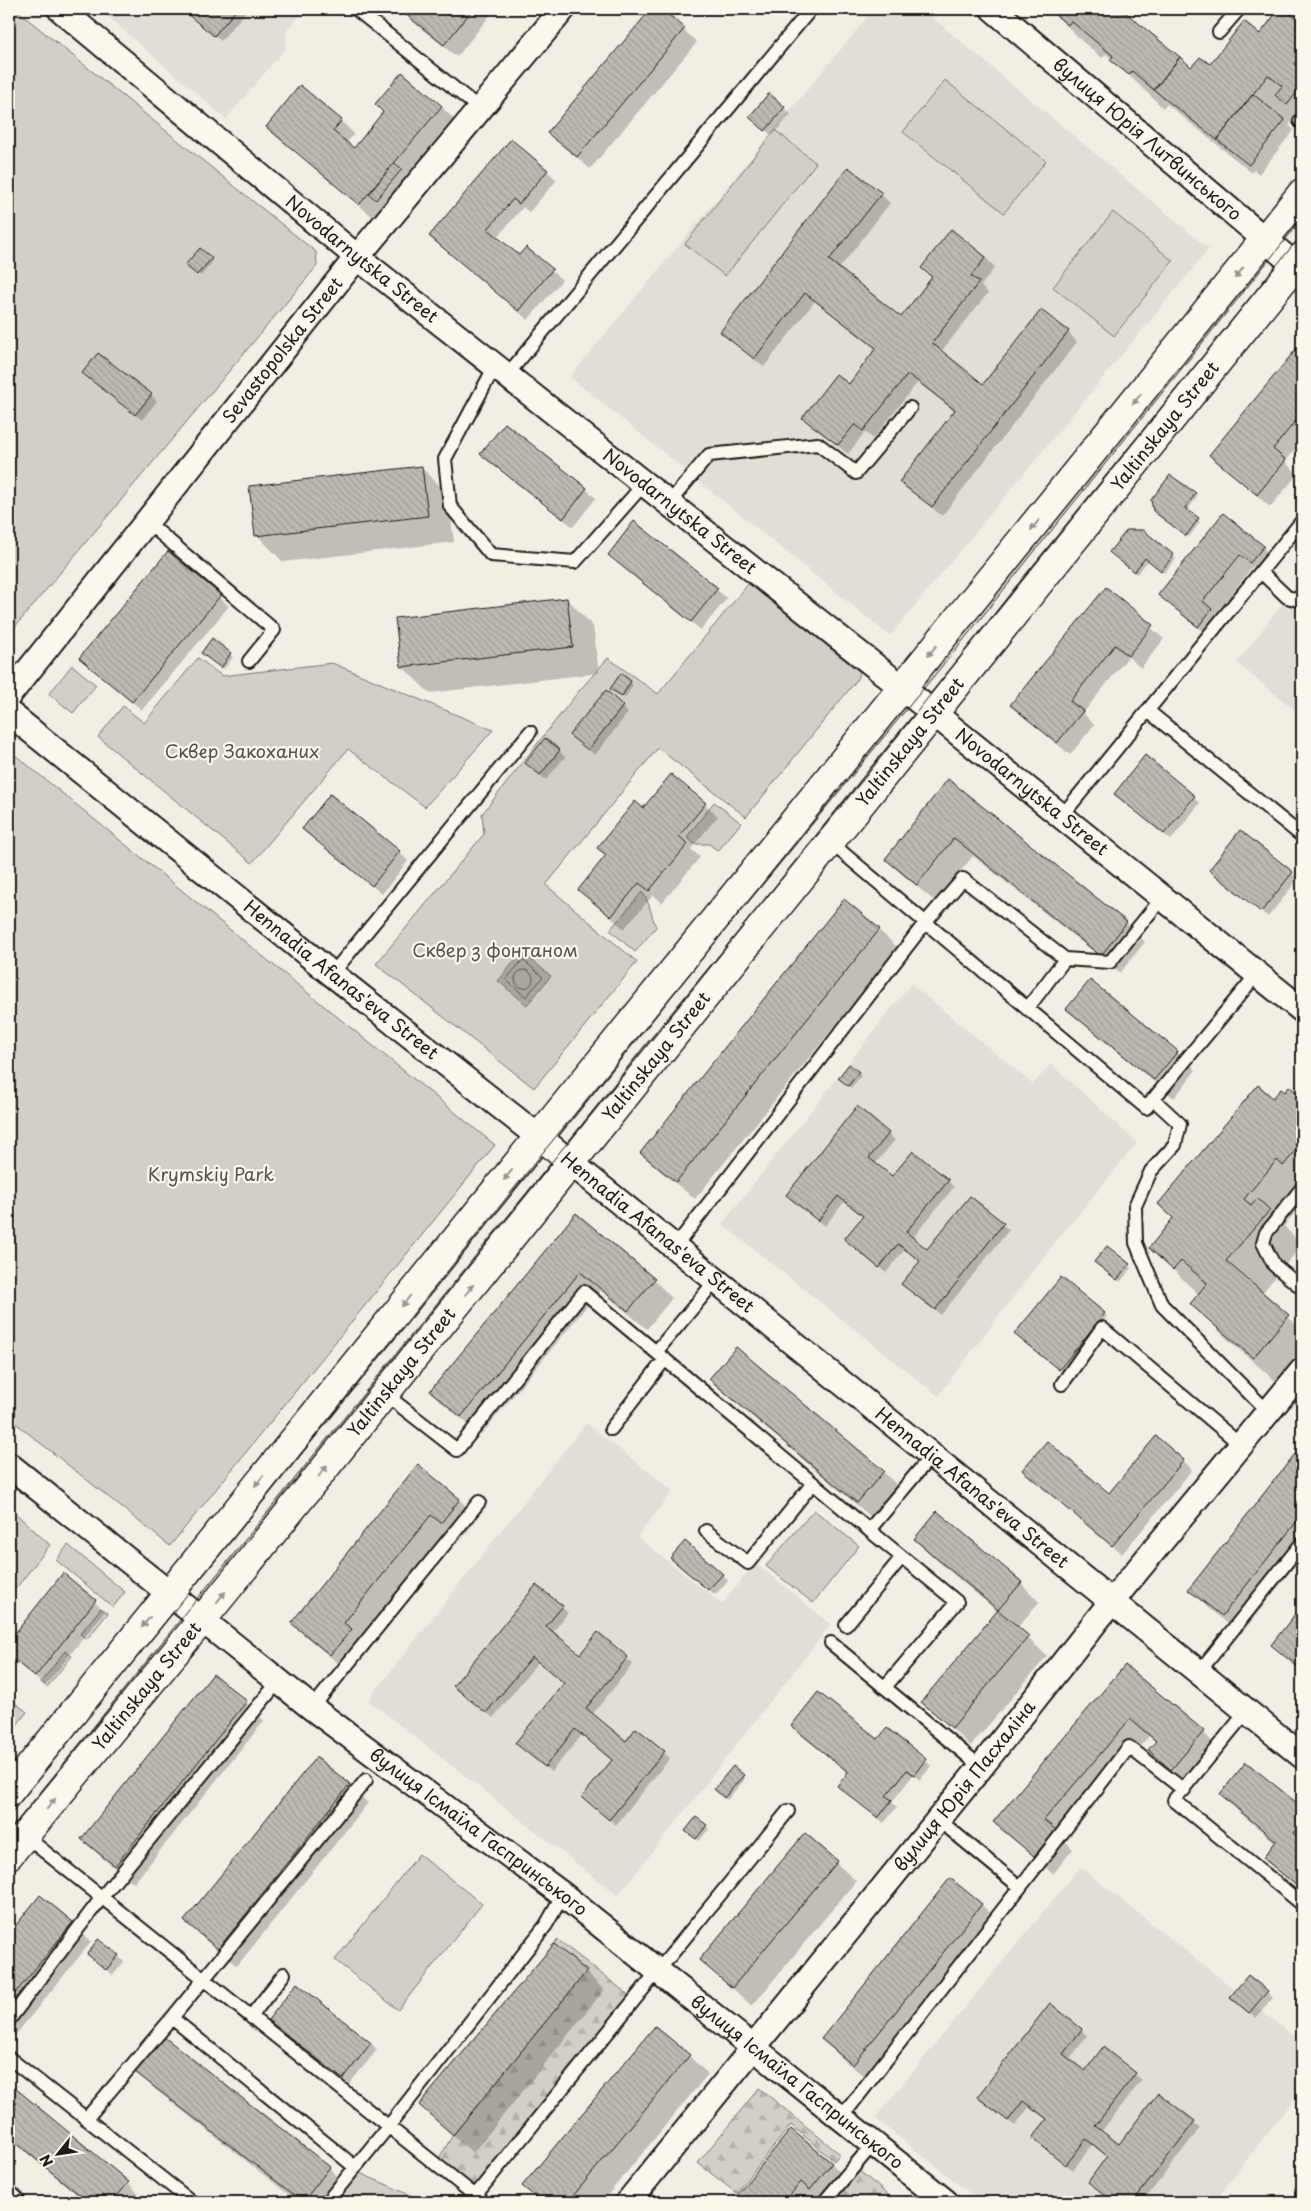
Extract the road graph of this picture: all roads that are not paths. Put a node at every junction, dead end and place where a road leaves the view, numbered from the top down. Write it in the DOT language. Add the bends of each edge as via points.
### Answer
graph roads {
  1 [pos="60,9"];
  2 [pos="356,9"];
  3 [pos="563,9"];
  4 [pos="811,9"];
  5 [pos="993,9"];
  6 [pos="1239,9"];
  7 [pos="1219,32"];
  8 [pos="480,108"];
  9 [pos="1302,193"];
  10 [pos="1265,240"];
  11 [pos="357,257"];
  12 [pos="1300,264"];
  13 [pos="501,370"];
  14 [pos="910,408"];
  15 [pos="644,484"];
  16 [pos="669,503"];
  17 [pos="1302,521"];
  18 [pos="147,522"];
  19 [pos="1261,572"];
  20 [pos="1302,601"];
  21 [pos="249,661"];
  22 [pos="902,689"];
  23 [pos="9,696"];
  24 [pos="1148,711"];
  25 [pos="9,713"];
  26 [pos="934,714"];
  27 [pos="530,732"];
  28 [pos="1061,817"];
  29 [pos="1302,836"];
  30 [pos="830,842"];
  31 [pos="1162,898"];
  32 [pos="925,924"];
  33 [pos="1065,959"];
  34 [pos="332,974"];
  35 [pos="1257,974"];
  36 [pos="1026,1008"];
  37 [pos="1302,1010"];
  38 [pos="1153,1099"];
  39 [pos="539,1137"];
  40 [pos="571,1162"];
  41 [pos="1302,1188"];
  42 [pos="675,1247"];
  43 [pos="716,1280"];
  44 [pos="1302,1288"];
  45 [pos="661,1356"];
  46 [pos="1302,1371"];
  47 [pos="1062,1384"];
  48 [pos="385,1394"];
  49 [pos="1269,1413"];
  50 [pos="610,1429"];
  51 [pos="1242,1446"];
  52 [pos="932,1455"];
  53 [pos="9,1465"];
  54 [pos="813,1483"];
  55 [pos="480,1502"];
  56 [pos="869,1530"];
  57 [pos="706,1531"];
  58 [pos="1302,1543"];
  59 [pos="902,1557"];
  60 [pos="1298,1557"];
  61 [pos="169,1594"];
  62 [pos="1112,1601"];
  63 [pos="202,1620"];
  64 [pos="846,1625"];
  65 [pos="831,1643"];
  66 [pos="1199,1672"];
  67 [pos="278,1682"];
  68 [pos="885,1687"];
  69 [pos="312,1708"];
  70 [pos="1247,1711"];
  71 [pos="1302,1756"];
  72 [pos="981,1767"];
  73 [pos="366,1780"];
  74 [pos="1184,1790"];
  75 [pos="9,1792"];
  76 [pos="788,1811"];
  77 [pos="938,1820"];
  78 [pos="17,1845"];
  79 [pos="1020,1887"];
  80 [pos="563,1895"];
  81 [pos="102,1897"];
  82 [pos="1302,1904"];
  83 [pos="659,1972"];
  84 [pos="284,1974"];
  85 [pos="204,1979"];
  86 [pos="172,2018"];
  87 [pos="252,2018"];
  88 [pos="9,2020"];
  89 [pos="754,2048"];
  90 [pos="9,2058"];
  91 [pos="841,2118"];
  92 [pos="86,2120"];
  93 [pos="388,2127"];
  94 [pos="873,2144"];
  95 [pos="355,2167"];
  96 [pos="9,2199"];
  97 [pos="476,2200"];
  98 [pos="12,2202"];
  99 [pos="192,2202"];
  100 [pos="327,2202"];
  101 [pos="628,2202"];
  102 [pos="824,2202"];
  103 [pos="946,2202"];
  1 -- 11 [label="street, Novodarnytska Street"];
  2 -- 8 [label="lane"];
  3 -- 8 [label="street, Sevastopolska Street"];
  4 -- 13 [label="lane"];
  5 -- 10 [label="street, вулиця Юрія Литвинського"];
  6 -- 7 [label="lane"];
  8 -- 11 [label="street, Sevastopolska Street"];
  9 -- 10 [label="street"];
  10 -- 12 [label="street, вулиця Юрія Литвинського"];
  10 -- 22 [label="street, one-way"];
  11 -- 13 [label="street, Novodarnytska Street"];
  11 -- 18 [label="street, Sevastopolska Street"];
  12 -- 26 [label="street, Yaltinskaya Street"];
  13 -- 15 [label="street, Novodarnytska Street"];
  13 -- 15 [label="lane" via="445,459 450,506 491,555 575,562"];
  14 -- 16 [label="lane" via="856,473 818,444 709,455"];
  15 -- 16 [label="street, Novodarnytska Street"];
  16 -- 22 [label="street, Novodarnytska Street"];
  17 -- 19 [label="lane"];
  18 -- 21 [label="lane" via="274,630"];
  18 -- 23 [label="street, Sevastopolska Street"];
  19 -- 20 [label="lane" via="1287,597"];
  19 -- 24 [label="lane"];
  22 -- 26 [label="street, Novodarnytska Street"];
  22 -- 39 [label="street"];
  24 -- 28 [label="lane"];
  24 -- 29 [label="lane"];
  25 -- 34 [label="street, Hennadia Afanas'eva Street"];
  26 -- 28 [label="street, Novodarnytska Street"];
  26 -- 30 [label="street, Yaltinskaya Street"];
  27 -- 34 [label="lane"];
  28 -- 31 [label="street, Novodarnytska Street"];
  30 -- 32 [label="lane"];
  30 -- 40 [label="street, Yaltinskaya Street"];
  31 -- 33 [label="lane" via="1110,962"];
  31 -- 35 [label="street, Novodarnytska Street"];
  32 -- 33 [label="lane" via="963,879"];
  32 -- 36 [label="lane"];
  32 -- 42 [label="lane"];
  33 -- 36 [label="lane"];
  34 -- 39 [label="street, Hennadia Afanas'eva Street"];
  35 -- 37 [label="street, Novodarnytska Street"];
  35 -- 38 [label="lane"];
  36 -- 38 [label="lane" via="1146,1108"];
  38 -- 49 [label="lane" via="1180,1124 1175,1145 1151,1171 1135,1206 1136,1243 1142,1262 1162,1305"];
  39 -- 40 [label="street, Hennadia Afanas'eva Street"];
  39 -- 61 [label="street, one-way"];
  40 -- 42 [label="street, Hennadia Afanas'eva Street"];
  48 -- 40 [label="street, Yaltinskaya Street, one-way"];
  41 -- 44 [label="lane" via="1266,1233 1263,1243 1274,1265"];
  42 -- 43 [label="street, Hennadia Afanas'eva Street"];
  43 -- 45 [label="lane"];
  43 -- 52 [label="street, Hennadia Afanas'eva Street"];
  45 -- 48 [label="lane" via="584,1292 457,1450"];
  45 -- 50 [label="lane"];
  45 -- 54 [label="lane"];
  46 -- 49 [label="street, вулиця Юрія Пасхаліна"];
  47 -- 51 [label="lane" via="1102,1328"];
  63 -- 48 [label="street, Yaltinskaya Street, one-way"];
  49 -- 51 [label="street, вулиця Юрія Пасхаліна"];
  51 -- 62 [label="street, вулиця Юрія Пасхаліна"];
  52 -- 56 [label="lane"];
  52 -- 62 [label="street, Hennadia Afanas'eva Street"];
  53 -- 61 [label="street, вулиця Ісмаїла Гаспринського"];
  54 -- 56 [label="lane"];
  54 -- 57 [label="lane" via="748,1563"];
  55 -- 69 [label="lane"];
  56 -- 59 [label="lane"];
  58 -- 60 [label="lane"];
  59 -- 64 [label="lane"];
  59 -- 68 [label="lane" via="957,1602"];
  60 -- 66 [label="lane"];
  61 -- 63 [label="street, вулиця Ісмаїла Гаспринського"];
  61 -- 75 [label="street, one-way"];
  62 -- 66 [label="street, Hennadia Afanas'eva Street"];
  62 -- 72 [label="street, вулиця Юрія Пасхаліна"];
  63 -- 67 [label="street, вулиця Ісмаїла Гаспринського"];
  78 -- 63 [label="street, Yaltinskaya Street, one-way"];
  65 -- 68 [label="lane"];
  66 -- 70 [label="street, Hennadia Afanas'eva Street"];
  67 -- 69 [label="street, вулиця Ісмаїла Гаспринського"];
  67 -- 81 [label="lane"];
  68 -- 72 [label="lane"];
  69 -- 80 [label="street, вулиця Ісмаїла Гаспринського"];
  70 -- 71 [label="street, Hennadia Afanas'eva Street"];
  70 -- 74 [label="lane"];
  72 -- 77 [label="street, вулиця Юрія Пасхаліна"];
  73 -- 85 [label="lane"];
  74 -- 79 [label="lane" via="1128,1747"];
  74 -- 82 [label="lane" via="1174,1800"];
  76 -- 83 [label="lane"];
  77 -- 79 [label="lane"];
  77 -- 89 [label="street, вулиця Юрія Пасхаліна"];
  78 -- 81 [label="lane"];
  79 -- 91 [label="lane"];
  80 -- 83 [label="street, вулиця Ісмаїла Гаспринського"];
  80 -- 93 [label="lane" via="546,1925"];
  81 -- 85 [label="lane"];
  81 -- 88 [label="lane"];
  83 -- 89 [label="street, вулиця Ісмаїла Гаспринського"];
  83 -- 97 [label="lane"];
  84 -- 87 [label="lane"];
  85 -- 86 [label="lane"];
  85 -- 87 [label="lane"];
  86 -- 92 [label="lane"];
  86 -- 95 [label="lane"];
  87 -- 93 [label="lane"];
  89 -- 91 [label="street, вулиця Ісмаїла Гаспринського"];
  89 -- 101 [label="street, вулиця Юрія Пасхаліна"];
  90 -- 92 [label="lane"];
  91 -- 94 [label="street, вулиця Ісмаїла Гаспринського"];
  92 -- 99 [label="lane"];
  93 -- 95 [label="lane"];
  93 -- 97 [label="lane"];
  94 -- 102 [label="lane"];
  94 -- 103 [label="street, вулиця Ісмаїла Гаспринського"];
  95 -- 100 [label="lane"];
  96 -- 98 [label="street"];
}
